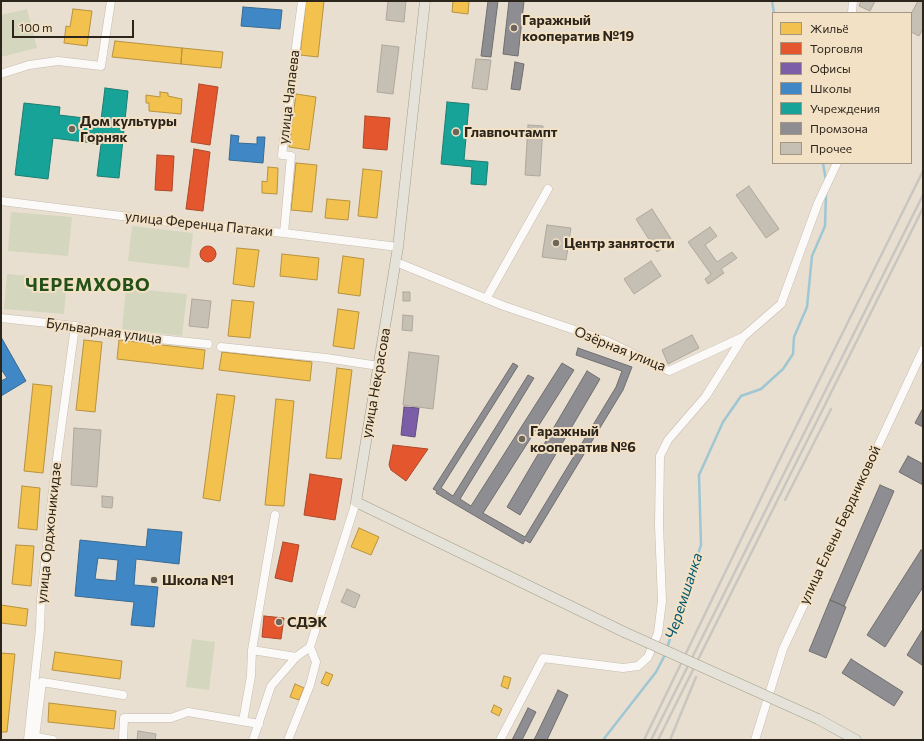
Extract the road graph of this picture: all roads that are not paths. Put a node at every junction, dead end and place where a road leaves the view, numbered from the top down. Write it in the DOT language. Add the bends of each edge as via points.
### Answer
graph roads {
  1 [pos="111,1"];
  2 [pos="302,1"];
  3 [pos="425,1"];
  4 [pos="853,1"];
  5 [pos="852,12"];
  6 [pos="1,74"];
  7 [pos="836,165"];
  8 [pos="548,189"];
  9 [pos="1,204"];
  10 [pos="284,233"];
  11 [pos="398,247"];
  12 [pos="396,262"];
  13 [pos="486,299"];
  14 [pos="1,318"];
  15 [pos="75,326"];
  16 [pos="744,337"];
  17 [pos="208,344"];
  18 [pos="221,347"];
  19 [pos="923,350"];
  20 [pos="379,366"];
  21 [pos="356,502"];
  22 [pos="275,515"];
  23 [pos="310,647"];
  24 [pos="252,650"];
  25 [pos="296,657"];
  26 [pos="123,695"];
  27 [pos="243,721"];
  28 [pos="259,724"];
  29 [pos="30,737"];
  30 [pos="53,740"];
  31 [pos="123,740"];
  32 [pos="253,740"];
  33 [pos="288,740"];
  34 [pos="500,740"];
  35 [pos="755,740"];
  36 [pos="856,740"];
  1 -- 6 [label="street" via="101,66 58,61 29,65"];
  2 -- 10 [label="street, улица Чапаева" via="282,155 291,156"];
  3 -- 11 [label="main road, улица Некрасова"];
  4 -- 5 [label="street"];
  7 -- 16 [label="street, Озёрная улица" via="822,194 781,304"];
  8 -- 13 [label="street"];
  9 -- 10 [label="street, улица Ференца Патаки"];
  10 -- 11 [label="street, улица Ференца Патаки"];
  11 -- 12 [label="main road, улица Некрасова"];
  12 -- 13 [label="street, Озёрная улица"];
  12 -- 20 [label="main road, улица Некрасова"];
  13 -- 16 [label="street, Озёрная улица" via="607,342 669,371"];
  14 -- 15 [label="street, Бульварная улица"];
  15 -- 17 [label="street, Бульварная улица" via="110,334"];
  15 -- 29 [label="street, улица Орджоникидзе" via="41,599"];
  16 -- 34 [label="street" via="706,396 668,440 660,456 662,602 658,633 648,657 638,666 623,668 543,658"];
  18 -- 20 [label="street"];
  19 -- 35 [label="street, улица Елены Бердниковой" via="783,648"];
  20 -- 21 [label="main road, улица Некрасова"];
  21 -- 23 [label="street, улица Некрасова"];
  21 -- 36 [label="main road, bridge" via="624,632 818,719"];
  22 -- 24 [label="street"];
  23 -- 25 [label="street"];
  23 -- 33 [label="street" via="316,662 310,685"];
  24 -- 25 [label="street"];
  24 -- 27 [label="street" via="251,676"];
  25 -- 28 [label="street" via="271,686"];
  26 -- 29 [label="street" via="42,682"];
  27 -- 28 [label="street"];
  27 -- 31 [label="street" via="188,712 171,718 124,718"];
  28 -- 32 [label="street"];
  29 -- 30 [label="street"];
}
